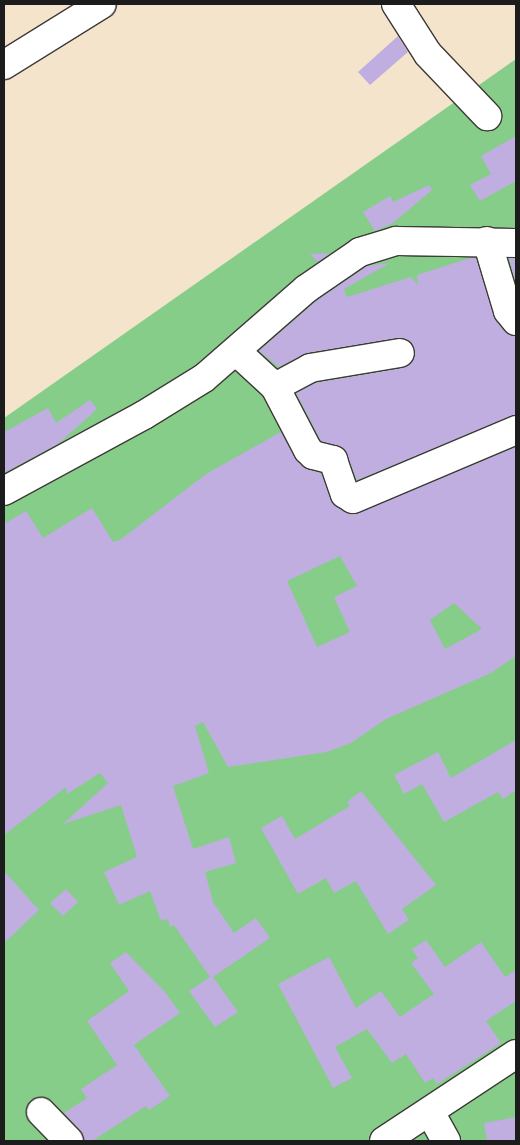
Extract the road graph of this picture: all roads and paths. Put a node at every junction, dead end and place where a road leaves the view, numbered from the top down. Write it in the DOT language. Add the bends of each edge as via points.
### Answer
graph roads {
  1 [pos="102,4"];
  2 [pos="396,4"];
  3 [pos="4,65"];
  4 [pos="487,116"];
  5 [pos="487,241"];
  6 [pos="516,244"];
  7 [pos="516,321"];
  8 [pos="237,352"];
  9 [pos="400,353"];
  10 [pos="275,386"];
  11 [pos="516,430"];
  12 [pos="4,491"];
  13 [pos="516,1054"];
  14 [pos="41,1112"];
  15 [pos="430,1112"];
  16 [pos="70,1141"];
  17 [pos="384,1141"];
  18 [pos="446,1141"];
  1 -- 3 [label="street"];
  2 -- 4 [label="street" via="428,54"];
  5 -- 6 [label="street"];
  5 -- 7 [label="street" via="508,311"];
  5 -- 8 [label="street" via="396,240 360,252 306,289"];
  8 -- 10 [label="street"];
  8 -- 12 [label="street" via="204,378 144,416"];
  9 -- 10 [label="street" via="310,368"];
  10 -- 11 [label="street" via="305,446 313,455 324,455 333,460 345,494 353,500"];
  13 -- 15 [label="street"];
  14 -- 16 [label="street"];
  15 -- 17 [label="street"];
  15 -- 18 [label="street"];
}
